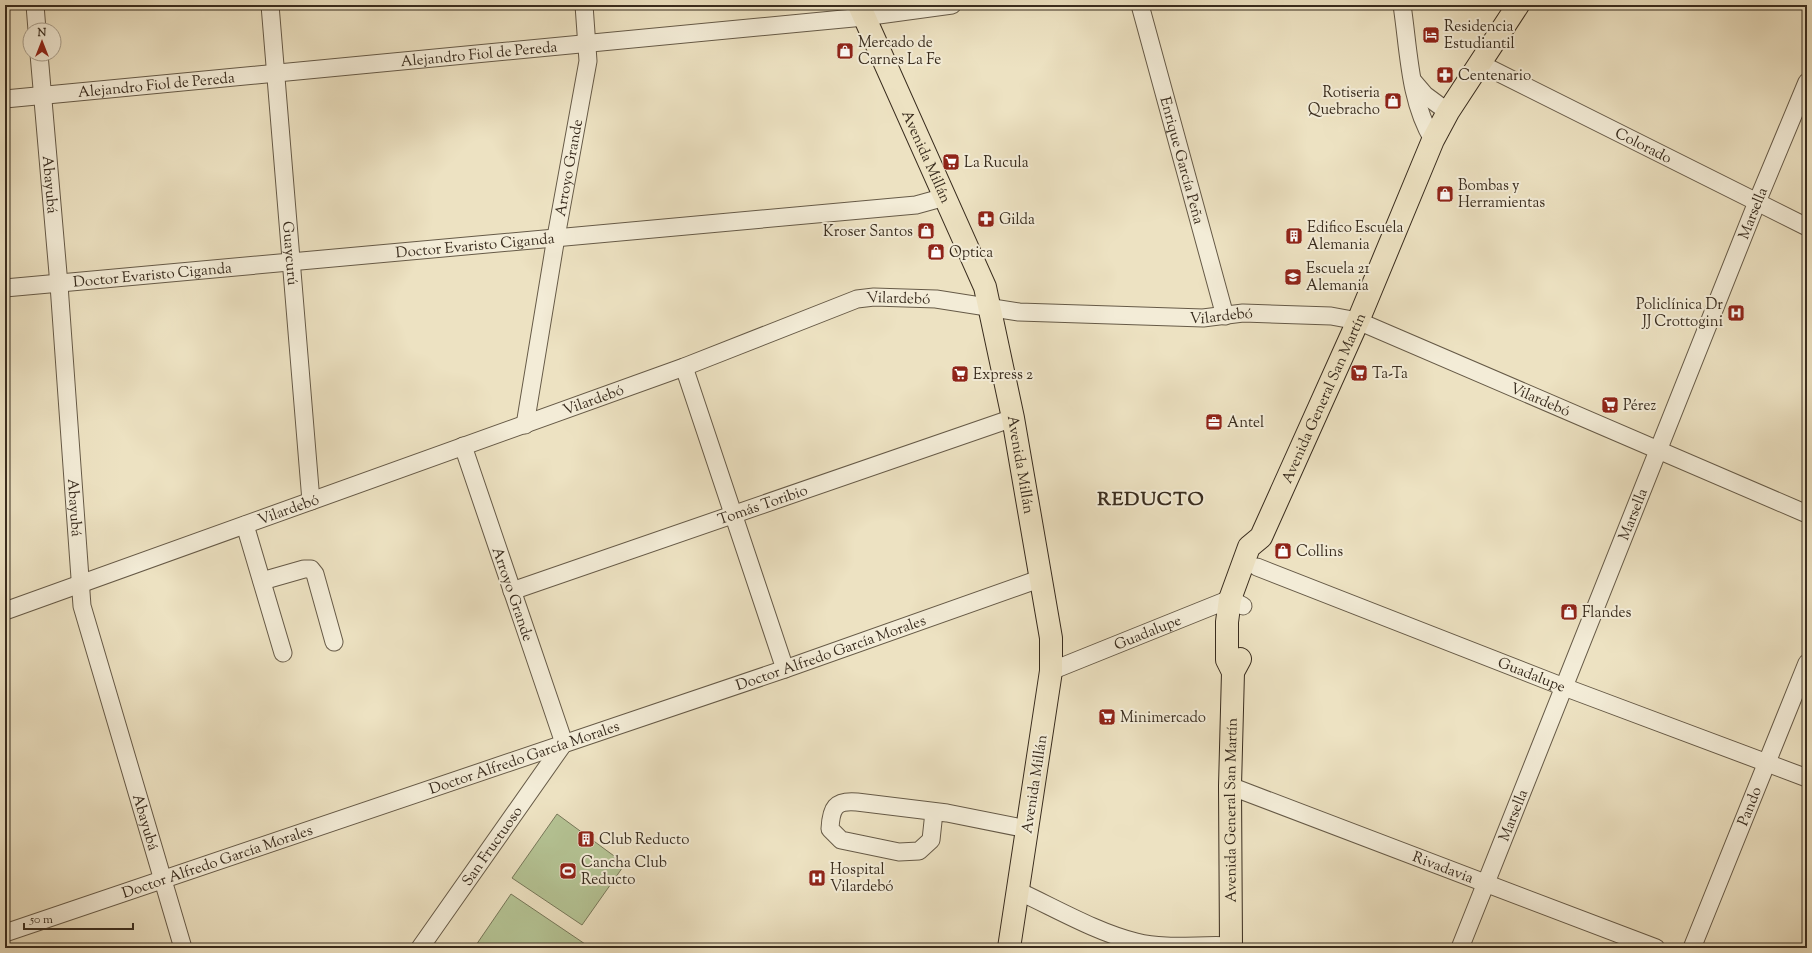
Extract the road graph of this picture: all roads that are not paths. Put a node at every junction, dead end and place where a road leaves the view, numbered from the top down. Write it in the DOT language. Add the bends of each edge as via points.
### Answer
graph roads {
  1 [pos="35,5"];
  2 [pos="270,5"];
  3 [pos="584,5"];
  4 [pos="952,5"];
  5 [pos="1140,5"];
  6 [pos="1402,5"];
  7 [pos="1518,5"];
  8 [pos="862,11"];
  9 [pos="36,22"];
  10 [pos="587,42"];
  11 [pos="40,62"];
  12 [pos="1479,63"];
  13 [pos="276,72"];
  14 [pos="1413,81"];
  15 [pos="1807,82"];
  16 [pos="43,95"];
  17 [pos="5,99"];
  18 [pos="1448,112"];
  19 [pos="1433,140"];
  20 [pos="945,197"];
  21 [pos="1757,202"];
  22 [pos="1807,227"];
  23 [pos="556,237"];
  24 [pos="292,263"];
  25 [pos="59,284"];
  26 [pos="5,288"];
  27 [pos="990,306"];
  28 [pos="1224,316"];
  29 [pos="1358,321"];
  30 [pos="684,366"];
  31 [pos="1013,418"];
  32 [pos="525,425"];
  33 [pos="463,446"];
  34 [pos="1658,451"];
  35 [pos="311,501"];
  36 [pos="733,514"];
  37 [pos="1807,514"];
  38 [pos="244,525"];
  39 [pos="1261,537"];
  40 [pos="1257,567"];
  41 [pos="1042,578"];
  42 [pos="262,581"];
  43 [pos="79,585"];
  44 [pos="512,591"];
  45 [pos="1236,603"];
  46 [pos="5,612"];
  47 [pos="334,642"];
  48 [pos="283,653"];
  49 [pos="1807,663"];
  50 [pos="785,670"];
  51 [pos="1051,671"];
  52 [pos="1564,687"];
  53 [pos="564,743"];
  54 [pos="1768,763"];
  55 [pos="1807,778"];
  56 [pos="1230,786"];
  57 [pos="934,812"];
  58 [pos="1028,829"];
  59 [pos="162,879"];
  60 [pos="1486,883"];
  61 [pos="1018,891"];
  62 [pos="5,933"];
  63 [pos="1231,947"];
  64 [pos="183,948"];
  65 [pos="420,948"];
  66 [pos="1009,948"];
  67 [pos="1460,948"];
  68 [pos="1656,948"];
  69 [pos="1692,948"];
  1 -- 9 [label="street"];
  2 -- 13 [label="street, Guaycurú"];
  3 -- 10 [label="street, Arroyo Grande"];
  4 -- 8 [label="street, Alejandro Fiol de Pereda"];
  5 -- 28 [label="street, Enrique García Peña"];
  6 -- 14 [label="street"];
  7 -- 12 [label="main road, Avenida General San Martín"];
  8 -- 10 [label="street, Alejandro Fiol de Pereda"];
  8 -- 20 [label="main road, Avenida Millán"];
  10 -- 13 [label="street, Alejandro Fiol de Pereda"];
  10 -- 23 [label="street, Arroyo Grande" via="588,61"];
  11 -- 16 [label="street, Abayubá"];
  12 -- 18 [label="main road, Avenida General San Martín"];
  12 -- 21 [label="street, Colorado"];
  13 -- 16 [label="street, Alejandro Fiol de Pereda"];
  13 -- 24 [label="street, Guaycurú"];
  14 -- 18 [label="street" via="1425,95"];
  14 -- 19 [label="street" via="1413,91 1423,123"];
  15 -- 21 [label="street, Marsella"];
  16 -- 17 [label="street, Alejandro Fiol de Pereda"];
  16 -- 25 [label="street, Abayubá"];
  18 -- 19 [label="main road, Avenida General San Martín"];
  19 -- 29 [label="main road, Avenida General San Martín"];
  20 -- 23 [label="street, Doctor Evaristo Ciganda" via="916,205"];
  20 -- 27 [label="main road, Avenida Millán" via="985,287"];
  21 -- 22 [label="street, Colorado"];
  21 -- 34 [label="street, Marsella"];
  23 -- 24 [label="street, Doctor Evaristo Ciganda"];
  23 -- 32 [label="street, Arroyo Grande"];
  24 -- 25 [label="street, Doctor Evaristo Ciganda"];
  24 -- 35 [label="street, Guaycurú"];
  25 -- 26 [label="street, Doctor Evaristo Ciganda"];
  25 -- 43 [label="street, Abayubá"];
  27 -- 28 [label="street, Vilardebó" via="1020,312 1203,318"];
  27 -- 30 [label="street, Vilardebó" via="936,299 857,299"];
  27 -- 31 [label="main road, Avenida Millán"];
  28 -- 29 [label="street, Vilardebó" via="1243,313 1331,316"];
  29 -- 34 [label="street, Vilardebó"];
  29 -- 39 [label="main road, Avenida General San Martín"];
  30 -- 32 [label="street, Vilardebó"];
  30 -- 36 [label="street"];
  31 -- 36 [label="street, Tomás Toribio"];
  31 -- 41 [label="main road, Avenida Millán"];
  32 -- 33 [label="street, Vilardebó"];
  33 -- 35 [label="street, Vilardebó"];
  33 -- 44 [label="street, Arroyo Grande"];
  34 -- 37 [label="street, Vilardebó"];
  34 -- 52 [label="street, Marsella"];
  35 -- 38 [label="street, Vilardebó"];
  36 -- 44 [label="street, Tomás Toribio"];
  36 -- 50 [label="street"];
  38 -- 42 [label="street"];
  38 -- 43 [label="street, Vilardebó"];
  39 -- 40 [label="main road, Avenida General San Martín" via="1262,553"];
  39 -- 45 [label="main road, Avenida General San Martín" via="1249,547"];
  40 -- 45 [label="main road, Avenida General San Martín"];
  40 -- 52 [label="street, Guadalupe"];
  41 -- 50 [label="street, Doctor Alfredo García Morales"];
  41 -- 51 [label="main road, Avenida Millán" via="1052,638"];
  42 -- 47 [label="street" via="311,569 315,574"];
  42 -- 48 [label="street"];
  43 -- 46 [label="street, Vilardebó"];
  43 -- 59 [label="street, Abayubá" via="82,606"];
  44 -- 53 [label="street, Arroyo Grande"];
  45 -- 51 [label="street, Guadalupe"];
  45 -- 56 [label="main road, Avenida General San Martín" via="1227,622 1226,660 1233,672"];
  49 -- 54 [label="street, Pando"];
  50 -- 53 [label="street, Doctor Alfredo García Morales"];
  51 -- 58 [label="main road, Avenida Millán"];
  52 -- 54 [label="street, Guadalupe"];
  52 -- 60 [label="street, Marsella"];
  53 -- 59 [label="street, Doctor Alfredo García Morales"];
  53 -- 65 [label="street, San Fructuoso"];
  54 -- 55 [label="street, Guadalupe"];
  54 -- 69 [label="street, Pando"];
  56 -- 60 [label="street, Rivadavia"];
  56 -- 63 [label="main road, Avenida General San Martín"];
  57 -- 57 [label="street" via="846,801 837,805 831,813 830,829 841,840 899,852 919,851 931,840"];
  57 -- 58 [label="street"];
  58 -- 61 [label="main road, Avenida Millán"];
  59 -- 62 [label="street, Doctor Alfredo García Morales"];
  59 -- 64 [label="street, Abayubá"];
  60 -- 67 [label="street, Marsella"];
  60 -- 68 [label="street, Rivadavia"];
  61 -- 63 [label="street" via="1108,933 1136,942 1155,946"];
  61 -- 66 [label="main road, Avenida Millán"];
}
